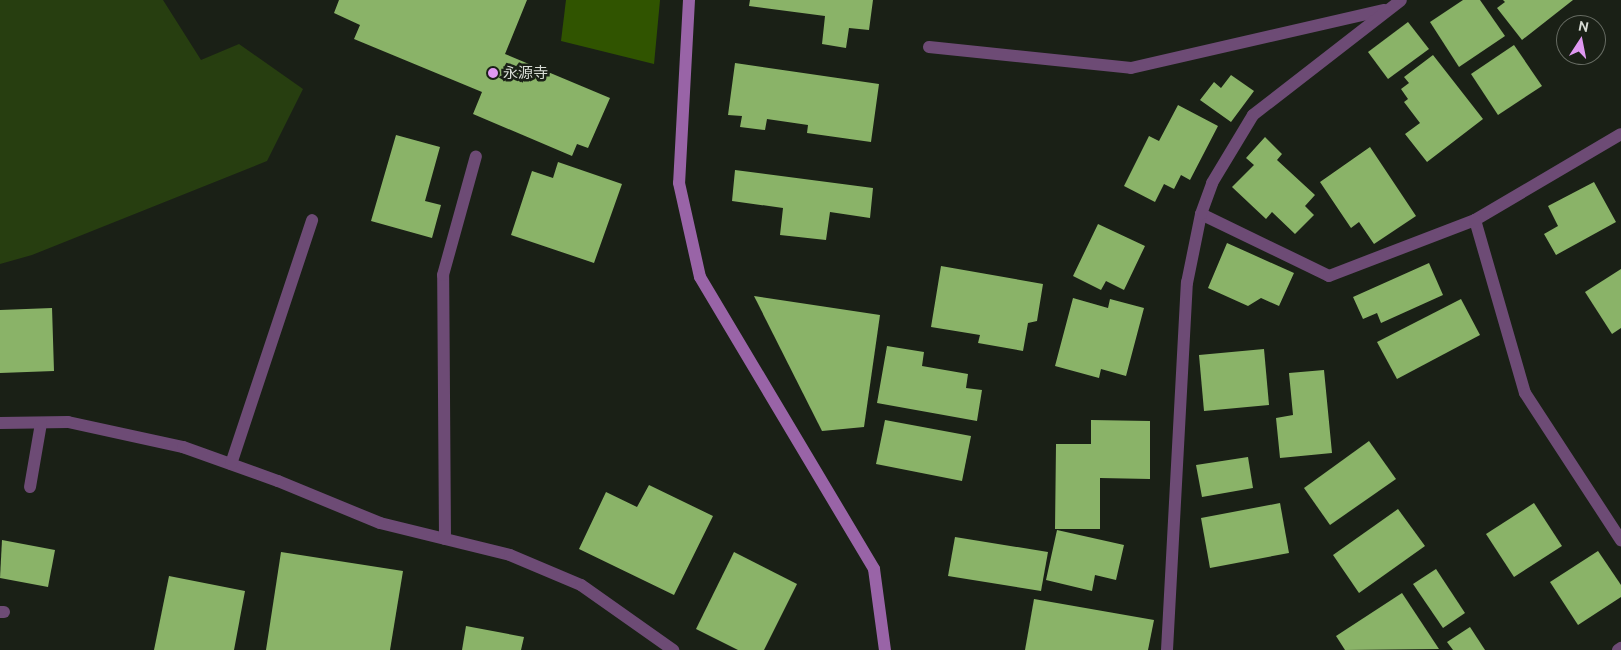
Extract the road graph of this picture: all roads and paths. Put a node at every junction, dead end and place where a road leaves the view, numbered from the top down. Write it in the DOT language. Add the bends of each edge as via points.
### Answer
graph roads {
  1 [pos="689,0"];
  2 [pos="1401,0"];
  3 [pos="1387,9"];
  4 [pos="929,47"];
  5 [pos="1621,134"];
  6 [pos="476,156"];
  7 [pos="1201,214"];
  8 [pos="312,220"];
  9 [pos="1475,220"];
  10 [pos="41,422"];
  11 [pos="0,423"];
  12 [pos="231,464"];
  13 [pos="30,487"];
  14 [pos="445,539"];
  15 [pos="1621,540"];
  16 [pos="1621,648"];
  17 [pos="673,650"];
  18 [pos="885,650"];
  19 [pos="1167,650"];
  20 [pos="1618,650"];
  1 -- 18 [label="street" via="679,182 700,278 874,569"];
  2 -- 3 [label="street"];
  3 -- 4 [label="street" via="1131,68"];
  3 -- 7 [label="street" via="1253,115 1212,183"];
  5 -- 9 [label="street"];
  6 -- 14 [label="street" via="444,275"];
  7 -- 9 [label="street" via="1329,276"];
  7 -- 19 [label="street" via="1187,283"];
  8 -- 12 [label="street"];
  9 -- 15 [label="street" via="1525,393"];
  10 -- 11 [label="street"];
  10 -- 12 [label="street" via="68,422 183,447"];
  10 -- 13 [label="street"];
  12 -- 14 [label="street" via="380,524"];
  14 -- 17 [label="street" via="510,555 581,585"];
  16 -- 20 [label="street"];
}
